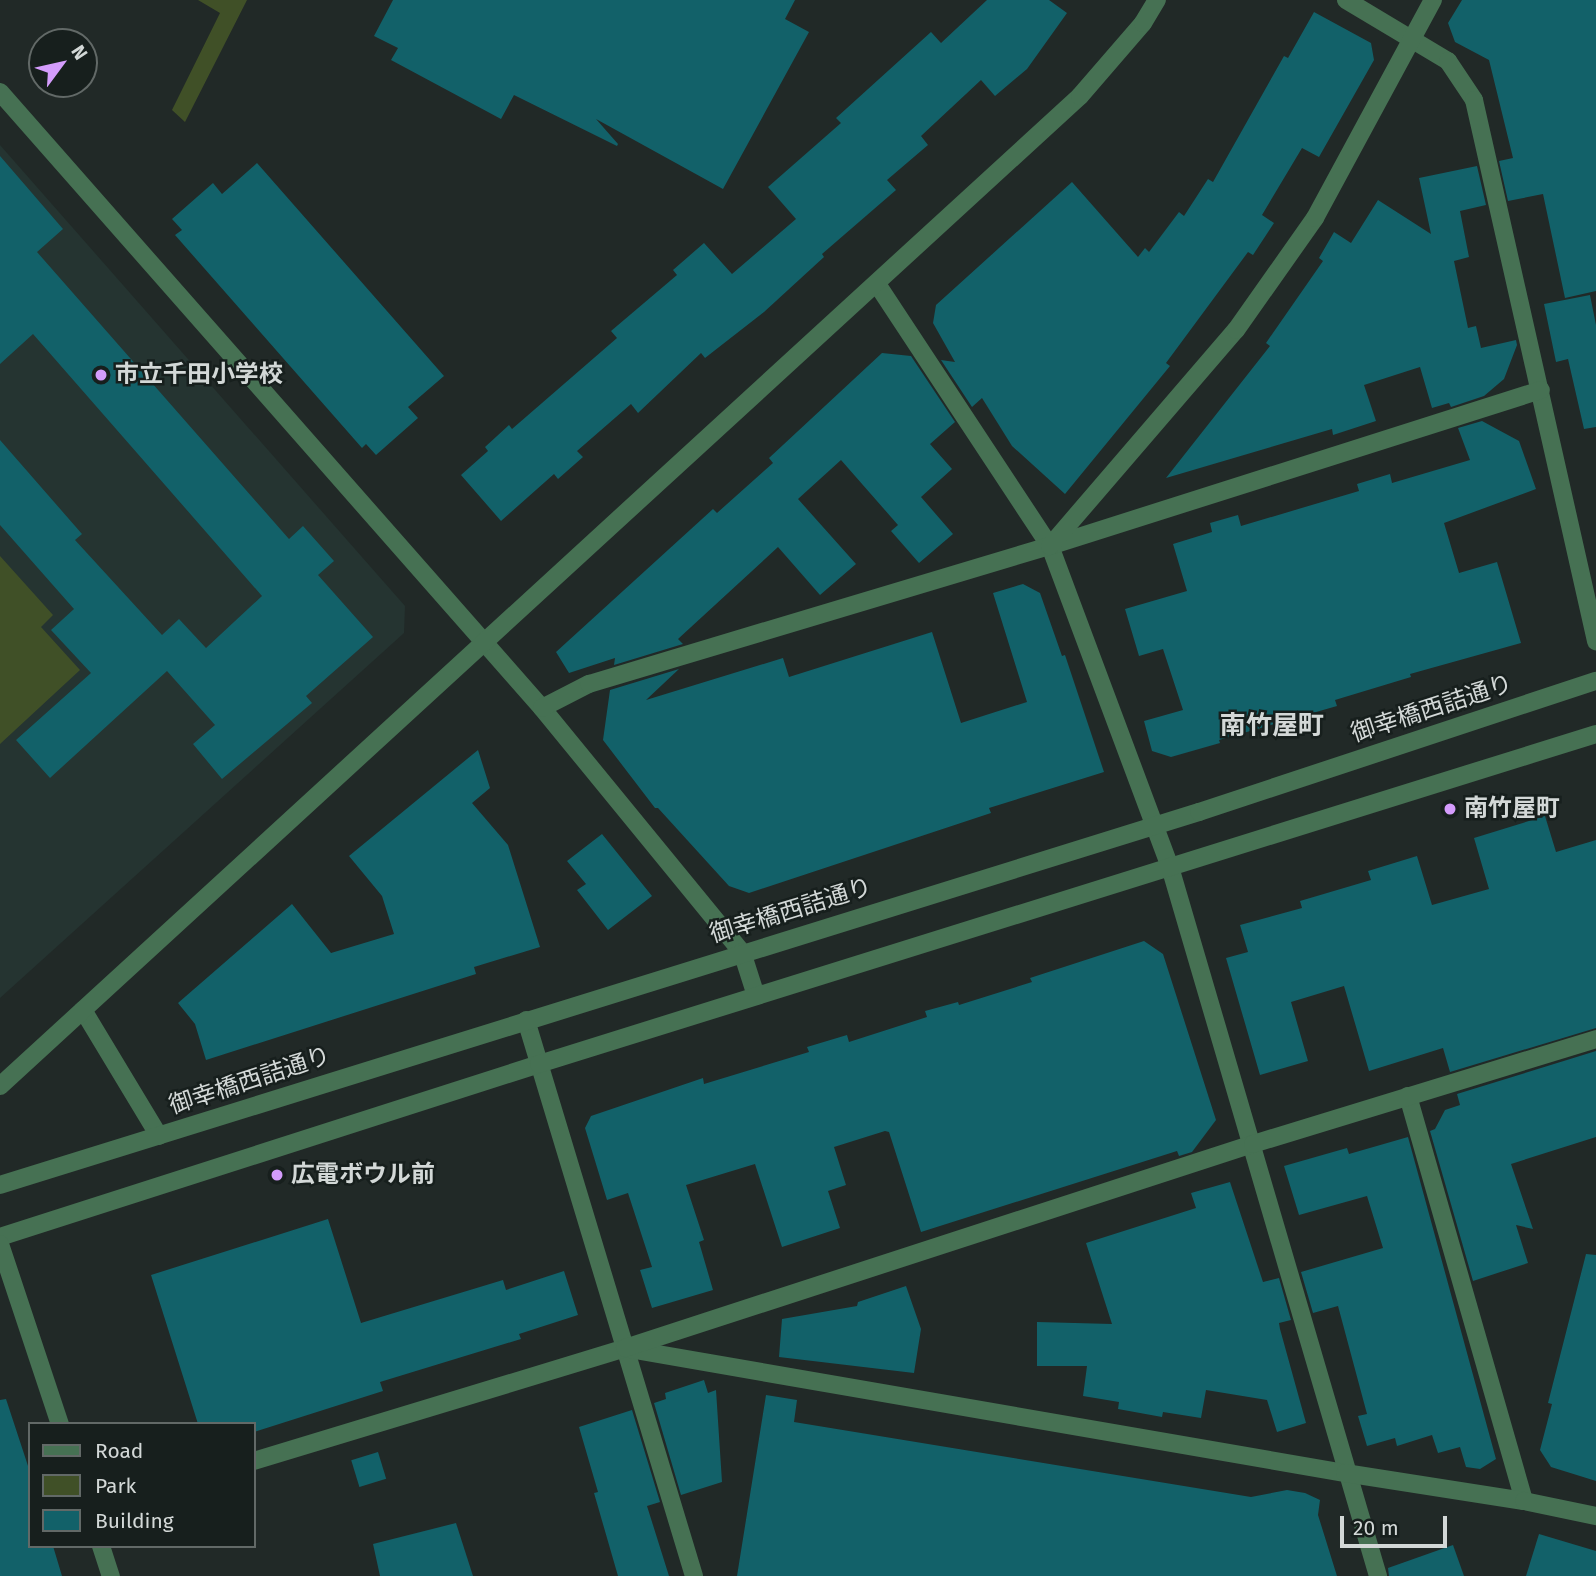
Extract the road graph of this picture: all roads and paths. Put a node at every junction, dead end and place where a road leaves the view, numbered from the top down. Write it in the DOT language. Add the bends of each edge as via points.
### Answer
graph roads {
  1 [pos="1157,0"];
  2 [pos="1346,0"];
  3 [pos="1433,0"];
  4 [pos="1413,38"];
  5 [pos="0,92"];
  6 [pos="877,284"];
  7 [pos="1541,390"];
  8 [pos="1050,546"];
  9 [pos="484,641"];
  10 [pos="1596,641"];
  11 [pos="1596,681"];
  12 [pos="542,708"];
  13 [pos="1596,734"];
  14 [pos="1155,825"];
  15 [pos="1170,867"];
  16 [pos="743,952"];
  17 [pos="756,996"];
  18 [pos="83,1010"];
  19 [pos="526,1020"];
  20 [pos="1596,1039"];
  21 [pos="539,1064"];
  22 [pos="0,1086"];
  23 [pos="1408,1096"];
  24 [pos="159,1136"];
  25 [pos="1253,1144"];
  26 [pos="0,1185"];
  27 [pos="0,1237"];
  28 [pos="0,1244"];
  29 [pos="625,1348"];
  30 [pos="59,1422"];
  31 [pos="256,1460"];
  32 [pos="1345,1473"];
  33 [pos="1524,1500"];
  34 [pos="1596,1516"];
  35 [pos="102,1548"];
  36 [pos="111,1576"];
  37 [pos="694,1576"];
  38 [pos="1378,1576"];
  1 -- 6 [label="street" via="1080,96"];
  2 -- 4 [label="street"];
  3 -- 4 [label="street"];
  4 -- 7 [label="street" via="1448,61 1474,100"];
  4 -- 8 [label="street" via="1315,218 1244,319"];
  5 -- 9 [label="street"];
  6 -- 8 [label="street"];
  6 -- 9 [label="street"];
  7 -- 8 [label="street"];
  7 -- 10 [label="street"];
  8 -- 12 [label="street" via="589,684"];
  8 -- 14 [label="street"];
  9 -- 12 [label="street"];
  9 -- 18 [label="street"];
  11 -- 14 [label="street, 御幸橋西詰通り"];
  12 -- 16 [label="street"];
  13 -- 15 [label="street"];
  14 -- 15 [label="street"];
  14 -- 16 [label="street, 御幸橋西詰通り"];
  15 -- 17 [label="street"];
  15 -- 25 [label="street"];
  16 -- 17 [label="street"];
  16 -- 19 [label="street, 御幸橋西詰通り"];
  17 -- 21 [label="street"];
  18 -- 22 [label="street"];
  18 -- 24 [label="street"];
  19 -- 21 [label="street"];
  19 -- 24 [label="street, 御幸橋西詰通り"];
  20 -- 23 [label="street"];
  21 -- 27 [label="street"];
  21 -- 29 [label="street"];
  23 -- 25 [label="street"];
  23 -- 33 [label="street"];
  24 -- 26 [label="street, 御幸橋西詰通り"];
  25 -- 29 [label="street"];
  25 -- 32 [label="street"];
  28 -- 30 [label="street"];
  29 -- 31 [label="street"];
  29 -- 32 [label="street"];
  29 -- 37 [label="street"];
  32 -- 33 [label="street"];
  32 -- 38 [label="street"];
  33 -- 34 [label="street"];
  35 -- 36 [label="street"];
}
